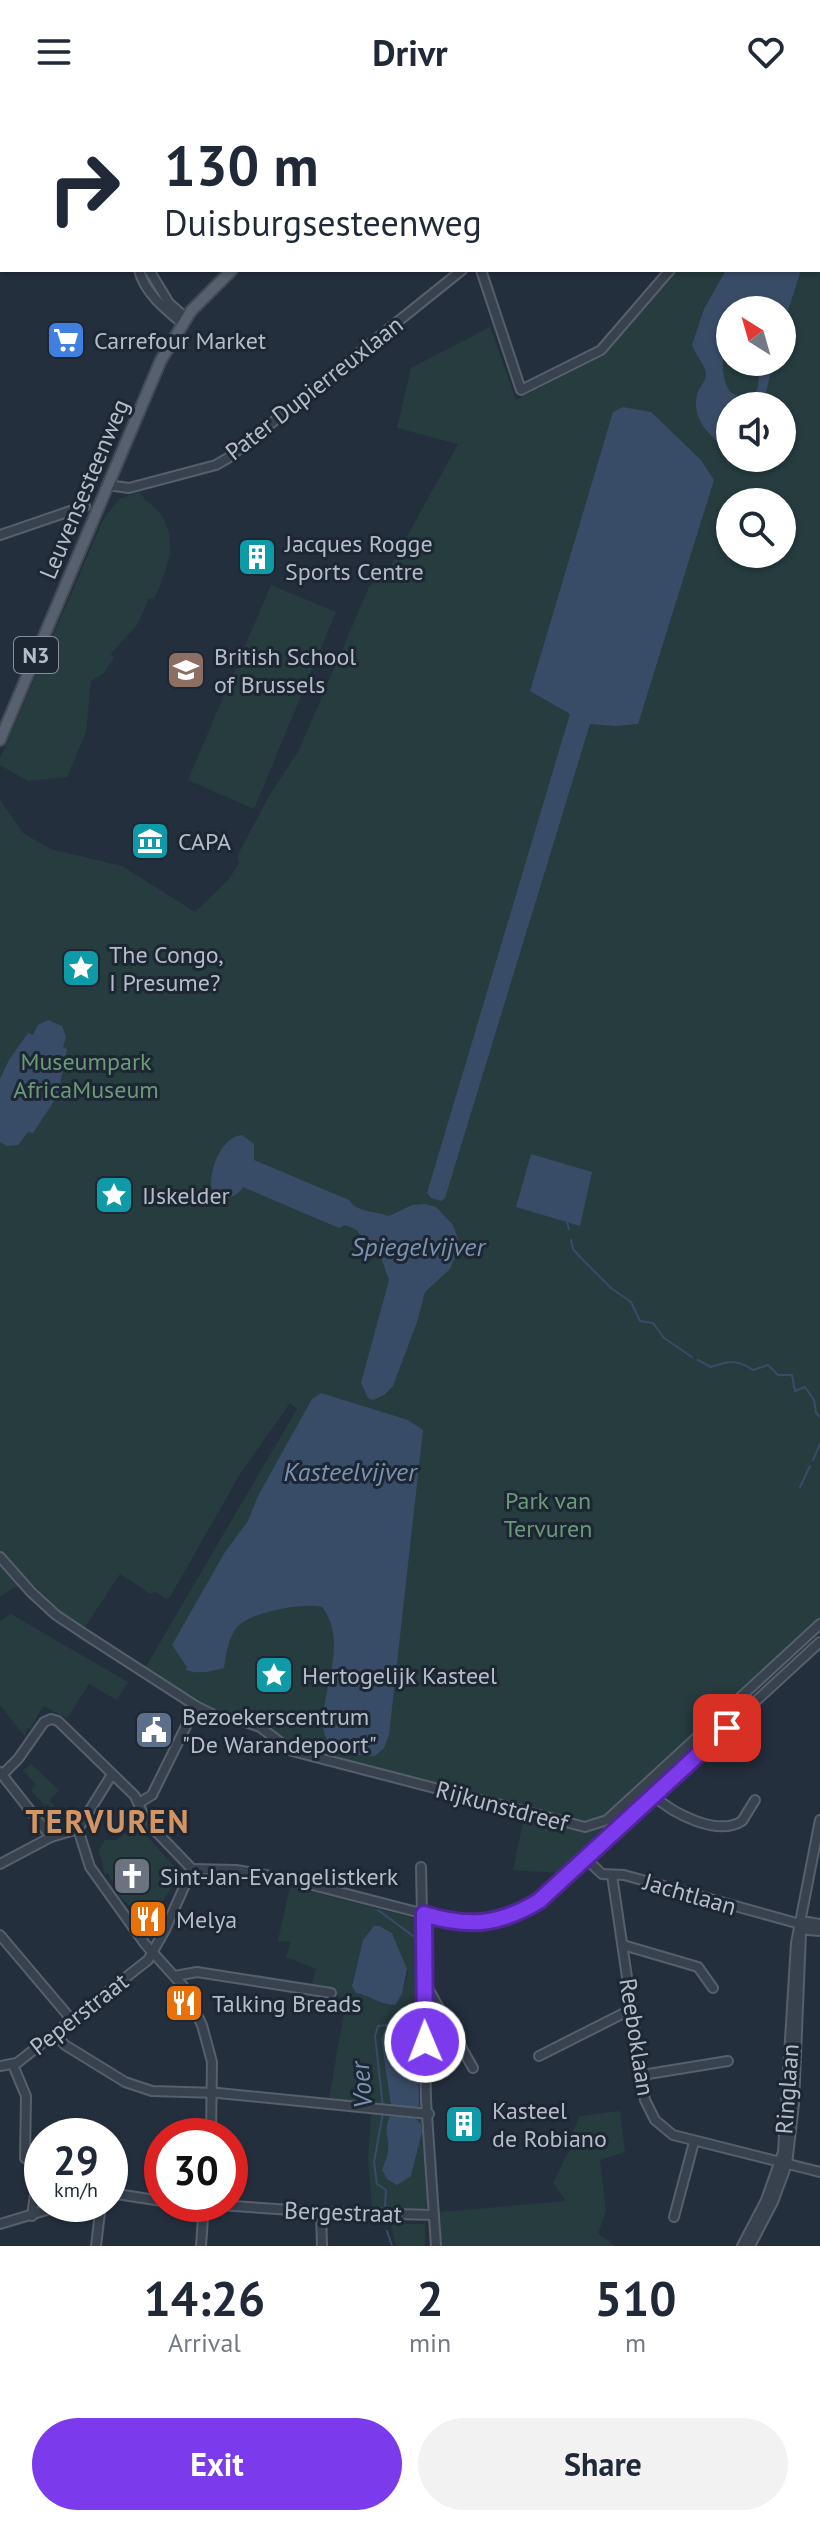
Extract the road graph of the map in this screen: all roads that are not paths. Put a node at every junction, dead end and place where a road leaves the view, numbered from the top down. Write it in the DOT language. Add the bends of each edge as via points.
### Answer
graph roads {
  1 [pos="140,272"];
  2 [pos="150,272"];
  3 [pos="230,272"];
  4 [pos="460,272"];
  5 [pos="482,272"];
  6 [pos="668,272"];
  7 [pos="184,321"];
  8 [pos="107,485"];
  9 [pos="85,506"];
  10 [pos="0,535"];
  11 [pos="0,740"];
  12 [pos="0,1557"];
  13 [pos="820,1624"];
  14 [pos="820,1642"];
  15 [pos="196,1706"];
  16 [pos="1,1774"];
  17 [pos="111,1776"];
  18 [pos="653,1795"];
  19 [pos="755,1800"];
  20 [pos="139,1803"];
  21 [pos="820,1820"];
  22 [pos="78,1829"];
  23 [pos="51,1837"];
  24 [pos="585,1858"];
  25 [pos="0,1864"];
  26 [pos="421,1867"];
  27 [pos="192,1869"];
  28 [pos="612,1875"];
  29 [pos="424,1914"];
  30 [pos="800,1924"];
  31 [pos="820,1924"];
  32 [pos="820,1931"];
  33 [pos="0,1935"];
  34 [pos="623,1945"];
  35 [pos="153,1953"];
  36 [pos="175,1976"];
  37 [pos="424,1983"];
  38 [pos="713,1988"];
  39 [pos="331,1993"];
  40 [pos="632,2009"];
  41 [pos="71,2019"];
  42 [pos="54,2033"];
  43 [pos="539,2056"];
  44 [pos="728,2061"];
  45 [pos="13,2065"];
  46 [pos="0,2066"];
  47 [pos="473,2068"];
  48 [pos="642,2075"];
  49 [pos="213,2092"];
  50 [pos="429,2114"];
  51 [pos="26,2118"];
  52 [pos="212,2118"];
  53 [pos="694,2142"];
  54 [pos="784,2163"];
  55 [pos="820,2172"];
  56 [pos="248,2208"];
  57 [pos="321,2212"];
  58 [pos="434,2215"];
  59 [pos="674,2217"];
  60 [pos="24,2218"];
  61 [pos="99,2222"];
  62 [pos="203,2222"];
  63 [pos="0,2224"];
  64 [pos="96,2246"];
  65 [pos="201,2246"];
  66 [pos="322,2246"];
  67 [pos="436,2246"];
  68 [pos="742,2246"];
  69 [pos="750,2246"];
  1 -- 7 [label="street" via="165,309"];
  2 -- 7 [label="street"];
  3 -- 7 [label="main road, Leuvensesteenweg / N3"];
  4 -- 8 [label="street, Pater Dupierreuxlaan" via="228,458 129,488"];
  5 -- 6 [label="street" via="521,390 601,350"];
  7 -- 8 [label="main road, Leuvensesteenweg / N3" via="147,389"];
  8 -- 11 [label="main road, Leuvensesteenweg / N3"];
  9 -- 10 [label="street"];
  12 -- 15 [label="street" via="56,1615"];
  13 -- 15 [label="street, Rijkunstdreef" via="607,1820 585,1827 292,1751 255,1725 222,1719"];
  14 -- 18 [label="street"];
  15 -- 20 [label="street" via="152,1795"];
  16 -- 17 [label="street" via="49,1720 60,1722"];
  16 -- 23 [label="street"];
  17 -- 20 [label="street"];
  17 -- 22 [label="street"];
  18 -- 19 [label="street" via="676,1813 721,1828 742,1821"];
  18 -- 24 [label="street"];
  20 -- 27 [label="street" via="146,1821"];
  21 -- 30 [label="street, Ringlaan"];
  22 -- 23 [label="street"];
  22 -- 35 [label="street" via="92,1870"];
  23 -- 25 [label="street"];
  24 -- 28 [label="street, Jachtlaan" via="602,1874"];
  24 -- 29 [label="street" via="539,1901 505,1918 463,1923"];
  26 -- 29 [label="street"];
  27 -- 29 [label="street" via="268,1875"];
  27 -- 35 [label="street"];
  28 -- 30 [label="street, Jachtlaan"];
  28 -- 34 [label="street, Reeboklaan"];
  29 -- 37 [label="street"];
  30 -- 31 [label="street, Jachtlaan"];
  30 -- 32 [label="street, Jachtlaan"];
  30 -- 54 [label="street, Ringlaan"];
  33 -- 41 [label="street"];
  34 -- 38 [label="street" via="698,1967"];
  34 -- 40 [label="street, Reeboklaan"];
  35 -- 36 [label="street"];
  35 -- 41 [label="street, Peperstraat"];
  36 -- 39 [label="street" via="197,1972"];
  36 -- 49 [label="street" via="202,2025"];
  37 -- 47 [label="street"];
  37 -- 50 [label="street"];
  40 -- 43 [label="street"];
  40 -- 48 [label="street, Reeboklaan"];
  41 -- 42 [label="street, Peperstraat"];
  42 -- 45 [label="street, Peperstraat"];
  42 -- 49 [label="street" via="135,2086 157,2092"];
  44 -- 48 [label="street"];
  45 -- 46 [label="street, Peperstraat"];
  45 -- 51 [label="street" via="26,2096"];
  48 -- 53 [label="street, Reeboklaan" via="645,2100 655,2120 673,2135"];
  49 -- 50 [label="street"];
  49 -- 52 [label="street"];
  50 -- 58 [label="street"];
  53 -- 54 [label="street, Reeboklaan"];
  53 -- 59 [label="street"];
  54 -- 55 [label="street, Reeboklaan"];
  54 -- 68 [label="street, Ringlaan"];
  54 -- 69 [label="street, Ringlaan" via="773,2202"];
  56 -- 57 [label="street, Bergestraat"];
  57 -- 58 [label="street, Bergestraat"];
  57 -- 66 [label="street"];
  58 -- 67 [label="street"];
  60 -- 63 [label="street"];
  61 -- 64 [label="street"];
  62 -- 65 [label="street"];
}
